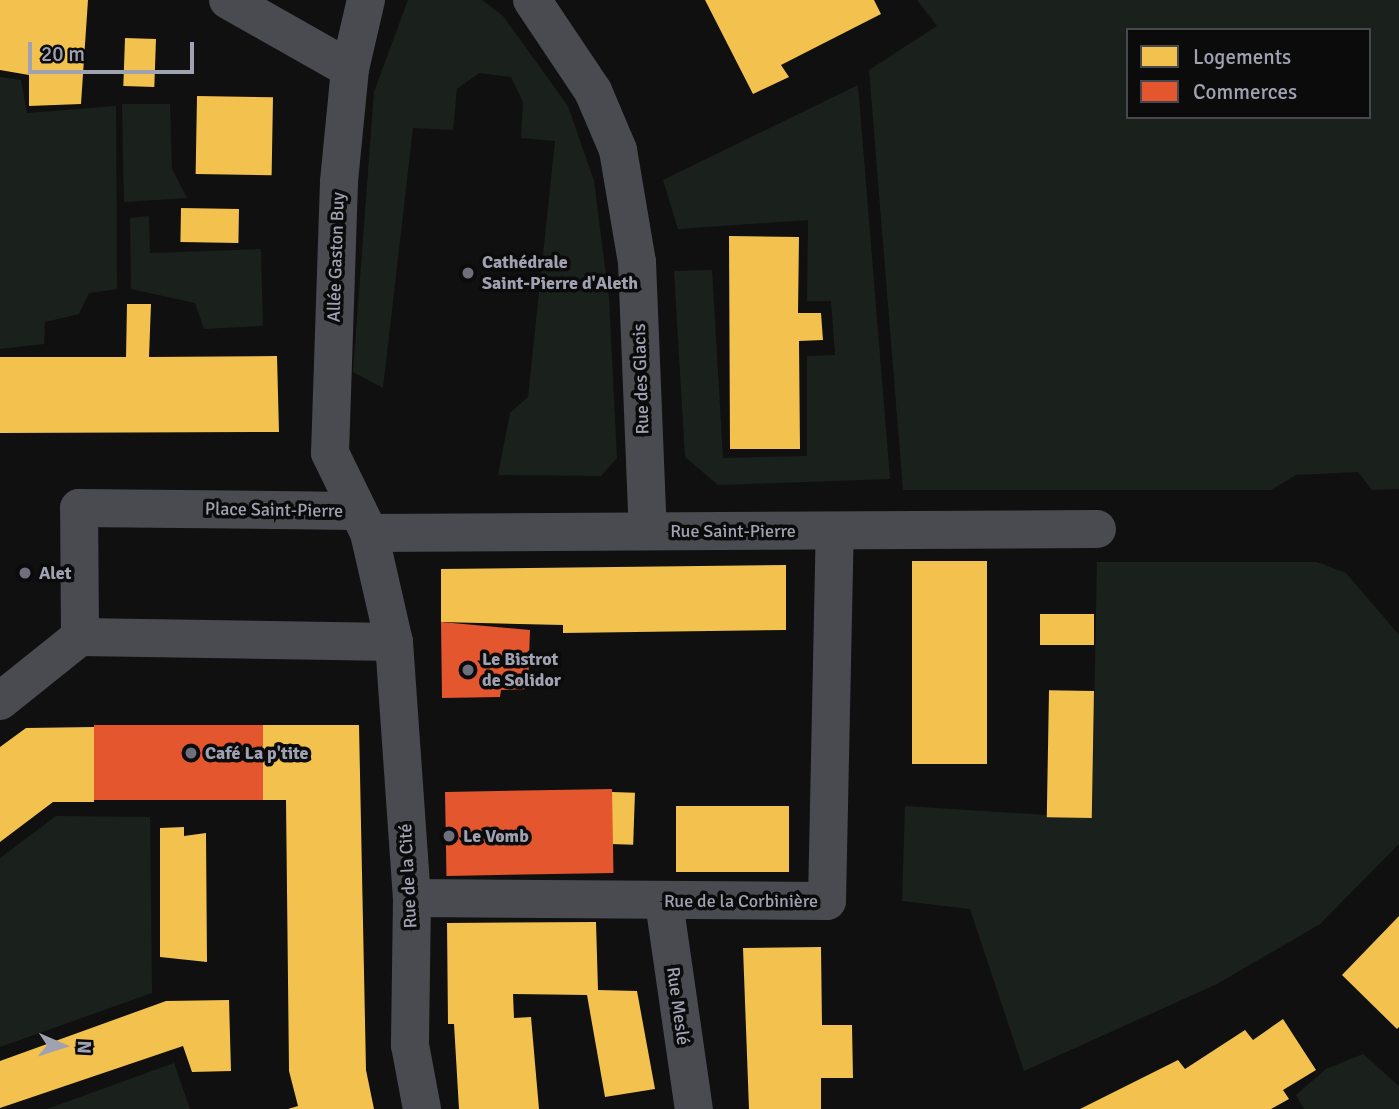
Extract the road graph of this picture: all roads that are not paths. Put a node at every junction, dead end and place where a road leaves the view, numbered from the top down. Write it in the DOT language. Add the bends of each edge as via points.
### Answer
graph roads {
  1 [pos="228,0"];
  2 [pos="366,0"];
  3 [pos="532,0"];
  4 [pos="350,69"];
  5 [pos="363,522"];
  6 [pos="1097,529"];
  7 [pos="648,531"];
  8 [pos="835,532"];
  9 [pos="79,637"];
  10 [pos="394,642"];
  11 [pos="0,701"];
  12 [pos="412,898"];
  13 [pos="664,902"];
  14 [pos="422,1109"];
  15 [pos="694,1109"];
  1 -- 4 [label="street"];
  2 -- 4 [label="street, Allée Gaston Buy"];
  3 -- 7 [label="street, Rue des Glacis" via="593,92 618,150 637,262"];
  4 -- 5 [label="street, Allée Gaston Buy" via="339,182 330,453"];
  5 -- 7 [label="street, Rue Saint-Pierre"];
  5 -- 9 [label="street, Place Saint-Pierre" via="79,508"];
  5 -- 10 [label="street"];
  6 -- 8 [label="street, Rue Saint-Pierre"];
  7 -- 8 [label="street, Rue Saint-Pierre"];
  8 -- 13 [label="street, Rue de la Corbinière" via="827,901"];
  9 -- 10 [label="street"];
  9 -- 11 [label="street"];
  10 -- 12 [label="street, Rue de la Cité"];
  12 -- 13 [label="street, Rue de la Corbinière"];
  12 -- 14 [label="street, Rue de la Cité" via="410,1045"];
  13 -- 15 [label="street, Rue Meslé"];
}
